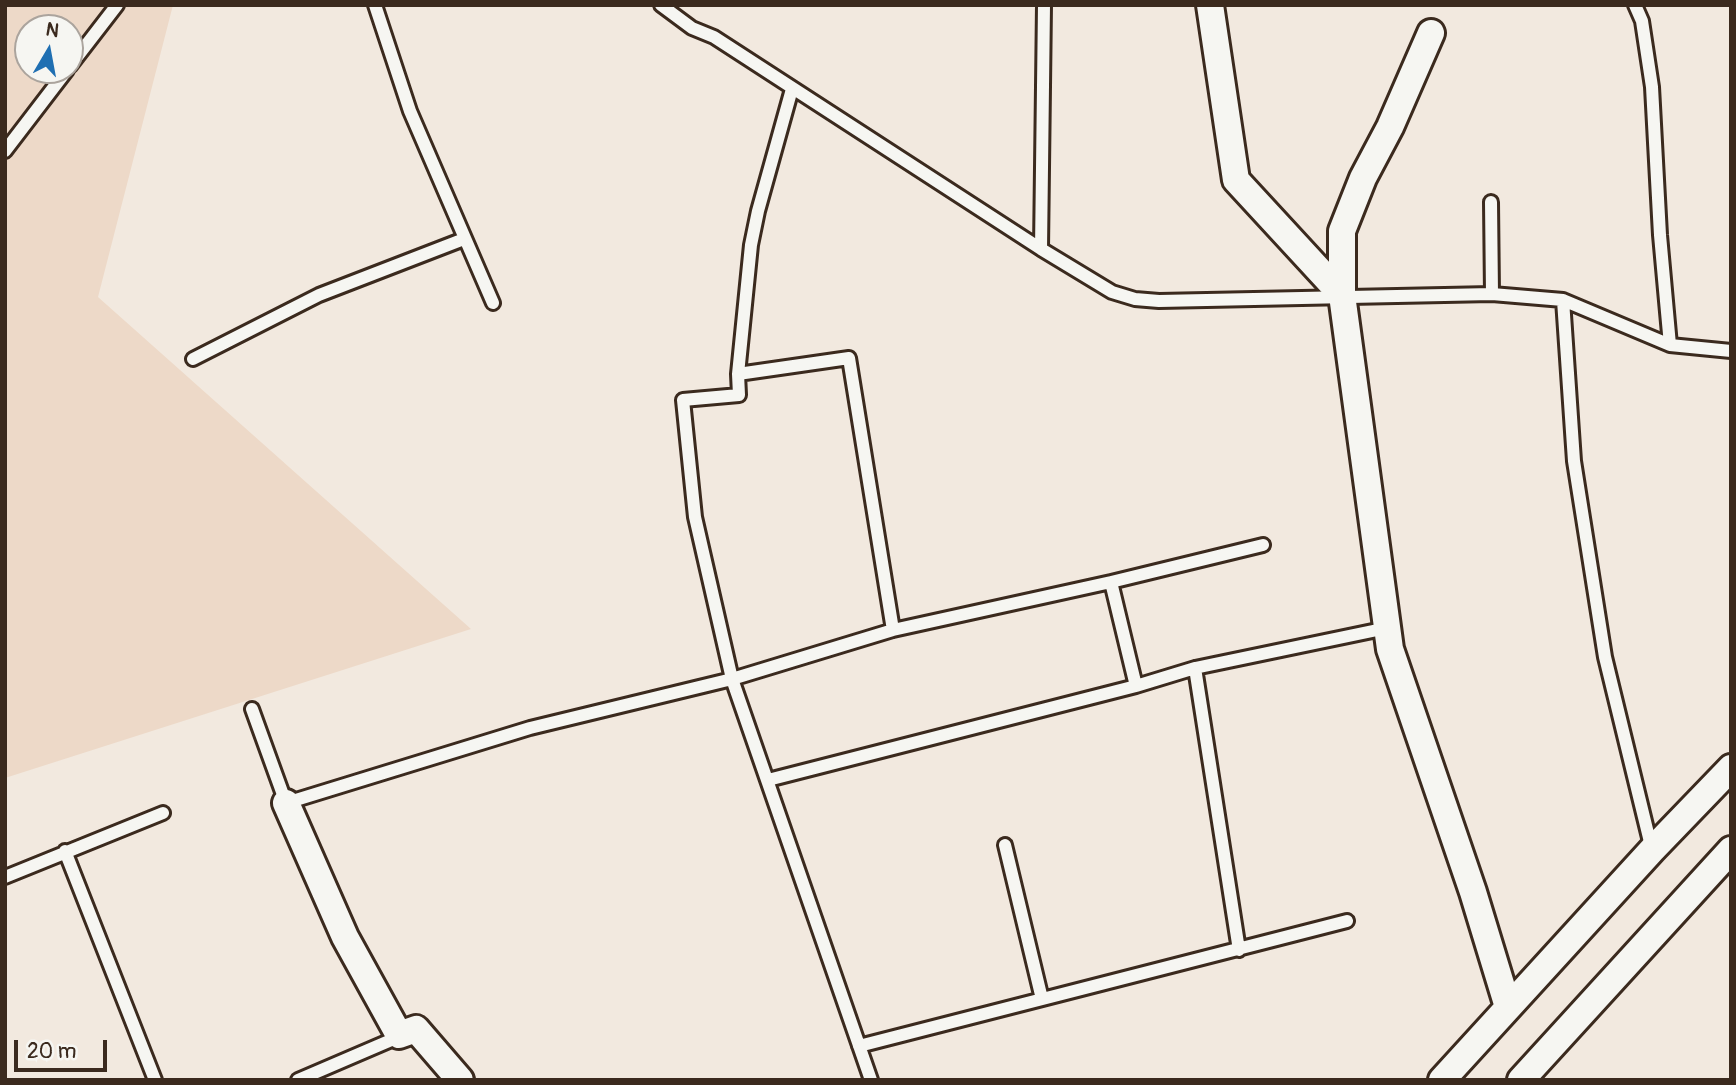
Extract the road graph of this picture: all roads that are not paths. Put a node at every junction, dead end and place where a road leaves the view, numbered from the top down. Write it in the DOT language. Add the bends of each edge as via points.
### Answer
graph roads {
  1 [pos="117,5"];
  2 [pos="375,5"];
  3 [pos="661,5"];
  4 [pos="1044,5"];
  5 [pos="1210,5"];
  6 [pos="1635,5"];
  7 [pos="1431,33"];
  8 [pos="84,48"];
  9 [pos="57,84"];
  10 [pos="792,89"];
  11 [pos="5,151"];
  12 [pos="1491,202"];
  13 [pos="464,239"];
  14 [pos="1041,248"];
  15 [pos="1492,294"];
  16 [pos="1342,295"];
  17 [pos="1563,300"];
  18 [pos="493,303"];
  19 [pos="1670,345"];
  20 [pos="1731,351"];
  21 [pos="193,359"];
  22 [pos="738,374"];
  23 [pos="1263,545"];
  24 [pos="1111,582"];
  25 [pos="1387,628"];
  26 [pos="892,630"];
  27 [pos="1195,668"];
  28 [pos="732,679"];
  29 [pos="1136,686"];
  30 [pos="252,709"];
  31 [pos="1731,768"];
  32 [pos="768,779"];
  33 [pos="286,803"];
  34 [pos="163,813"];
  35 [pos="1005,845"];
  36 [pos="1652,850"];
  37 [pos="1731,850"];
  38 [pos="65,851"];
  39 [pos="5,877"];
  40 [pos="1347,920"];
  41 [pos="1238,950"];
  42 [pos="1042,999"];
  43 [pos="1508,1007"];
  44 [pos="416,1029"];
  45 [pos="859,1046"];
  46 [pos="1529,1076"];
  47 [pos="155,1080"];
  48 [pos="298,1080"];
  49 [pos="460,1080"];
  50 [pos="871,1080"];
  51 [pos="1442,1080"];
  1 -- 8 [label="lane"];
  2 -- 13 [label="lane" via="410,111"];
  3 -- 10 [label="lane"];
  4 -- 14 [label="lane"];
  5 -- 16 [label="street" via="1236,180"];
  6 -- 19 [label="lane" via="1642,21 1652,87"];
  7 -- 16 [label="street" via="1342,231"];
  9 -- 11 [label="lane"];
  10 -- 14 [label="lane"];
  10 -- 22 [label="lane" via="751,245"];
  12 -- 15 [label="lane"];
  13 -- 18 [label="lane"];
  13 -- 21 [label="lane" via="319,295"];
  14 -- 16 [label="lane" via="1112,292 1135,299"];
  15 -- 16 [label="lane"];
  15 -- 17 [label="lane"];
  16 -- 25 [label="street"];
  17 -- 19 [label="lane"];
  17 -- 36 [label="lane" via="1574,461 1605,657"];
  19 -- 20 [label="lane"];
  22 -- 26 [label="lane" via="849,358"];
  22 -- 28 [label="lane" via="739,395 683,400 695,517"];
  23 -- 24 [label="lane"];
  24 -- 26 [label="lane"];
  24 -- 29 [label="lane"];
  25 -- 27 [label="lane"];
  25 -- 43 [label="street" via="1390,649"];
  26 -- 28 [label="lane"];
  27 -- 29 [label="lane"];
  27 -- 41 [label="lane"];
  28 -- 32 [label="lane"];
  28 -- 33 [label="lane" via="530,728"];
  29 -- 32 [label="lane"];
  30 -- 33 [label="lane"];
  31 -- 36 [label="street"];
  32 -- 45 [label="lane"];
  33 -- 44 [label="street" via="345,937 400,1035"];
  34 -- 38 [label="lane"];
  35 -- 42 [label="lane"];
  36 -- 43 [label="street"];
  37 -- 46 [label="street"];
  38 -- 39 [label="lane"];
  38 -- 47 [label="lane"];
  40 -- 41 [label="lane"];
  41 -- 42 [label="lane"];
  42 -- 45 [label="lane"];
  43 -- 51 [label="street"];
  44 -- 48 [label="lane"];
  44 -- 49 [label="street"];
  45 -- 50 [label="lane"];
}
